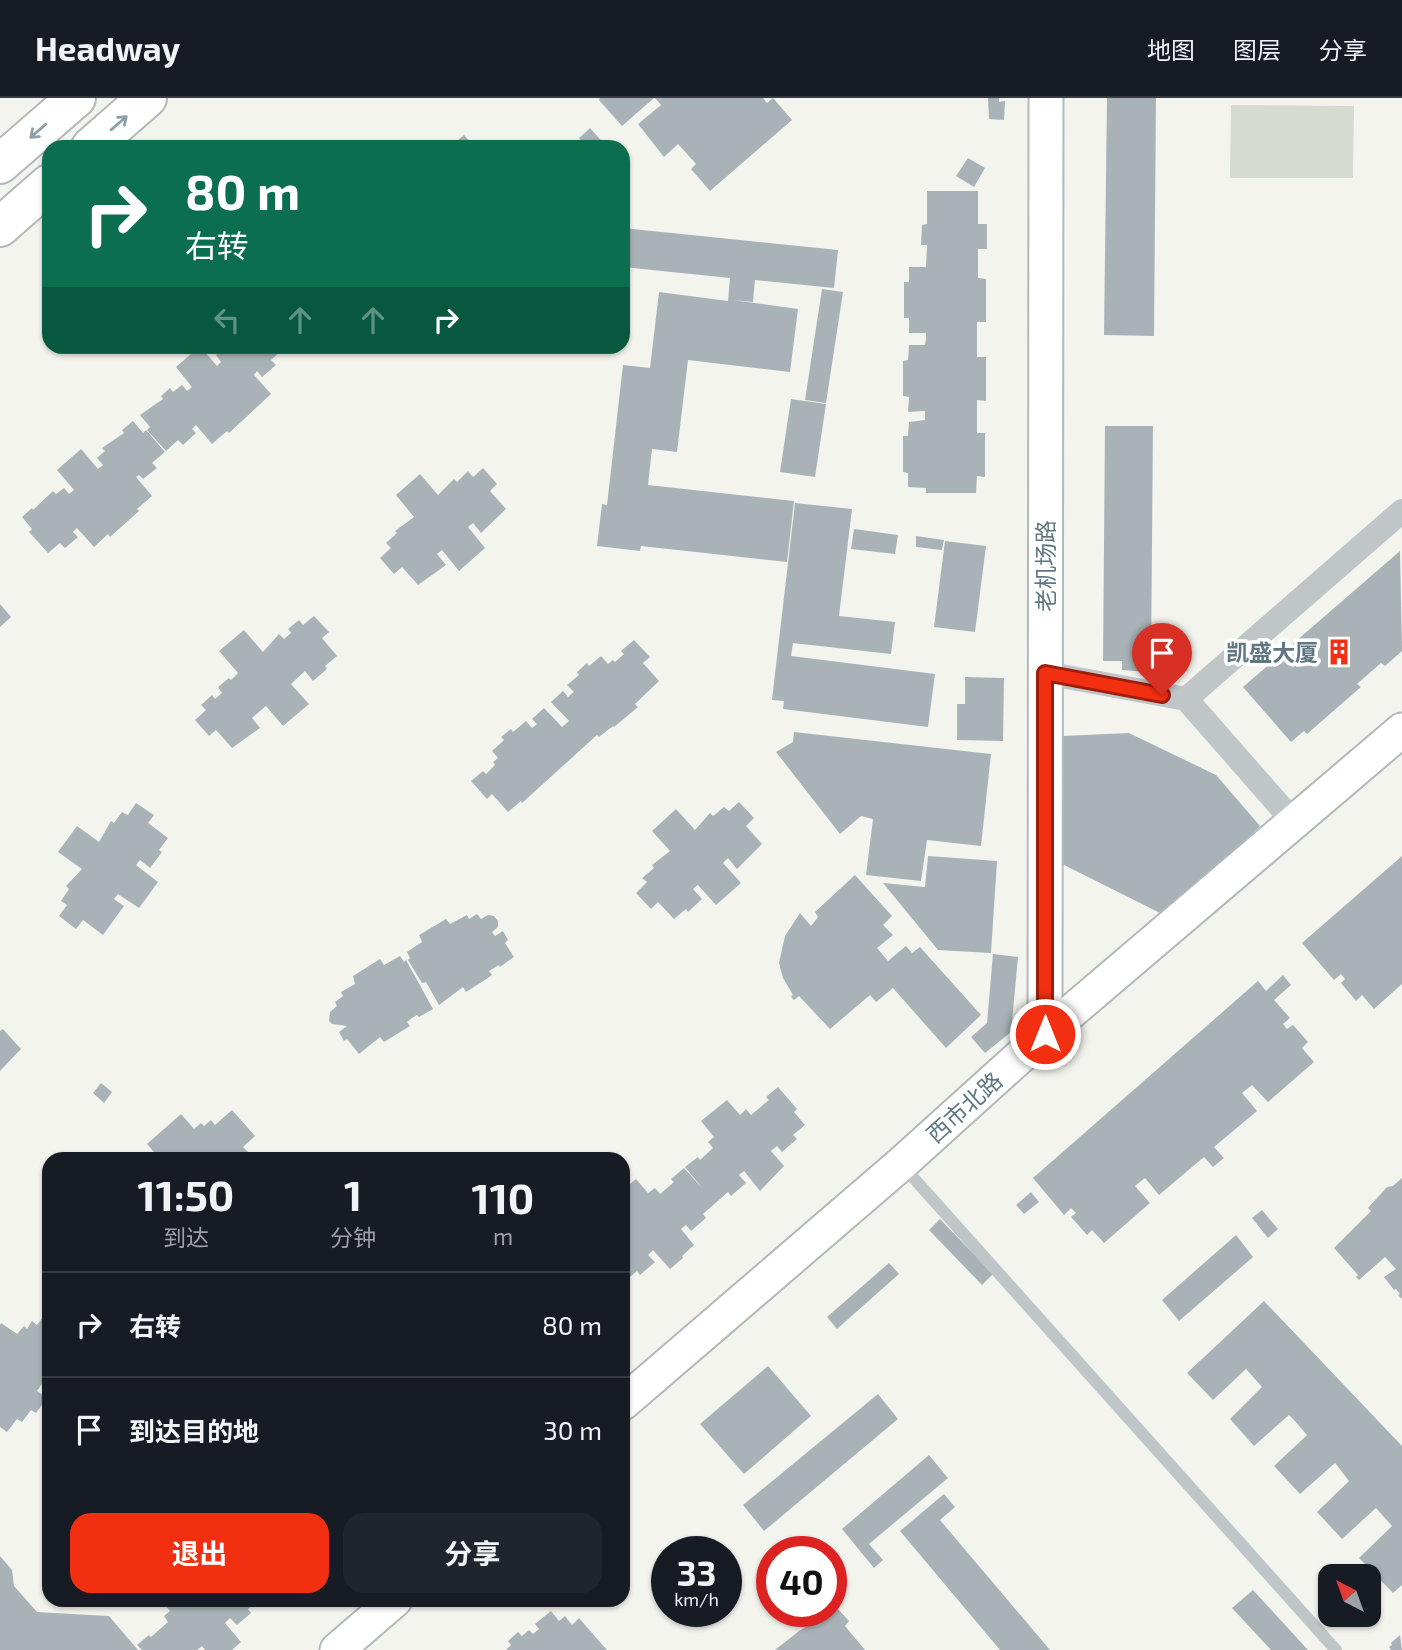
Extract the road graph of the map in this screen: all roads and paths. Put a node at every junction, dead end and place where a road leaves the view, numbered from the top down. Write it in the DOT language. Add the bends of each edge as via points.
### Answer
graph roads {
  1 [pos="76,98"];
  2 [pos="147,98"];
  3 [pos="1046,98"];
  4 [pos="99,140"];
  5 [pos="0,164"];
  6 [pos="42,190"];
  7 [pos="0,227"];
  8 [pos="1402,512"];
  9 [pos="1045,673"];
  10 [pos="1186,699"];
  11 [pos="1402,730"];
  12 [pos="1294,822"];
  13 [pos="1045,1034"];
  14 [pos="901,1164"];
  15 [pos="630,1397"];
  16 [pos="388,1607"];
  17 [pos="337,1650"];
  18 [pos="1336,1650"];
  1 -- 5 [label="main road, one-way"];
  4 -- 2 [label="main road, one-way"];
  3 -- 9 [label="street, 老机场路"];
  6 -- 7 [label="main road"];
  8 -- 10 [label="street"];
  9 -- 10 [label="street"];
  9 -- 13 [label="street, 老机场路"];
  10 -- 12 [label="street"];
  11 -- 12 [label="street, 西市北路"];
  12 -- 13 [label="street, 西市北路"];
  13 -- 14 [label="street, 西市北路"];
  14 -- 15 [label="street, 西市北路"];
  14 -- 18 [label="lane"];
  16 -- 17 [label="street"];
}
